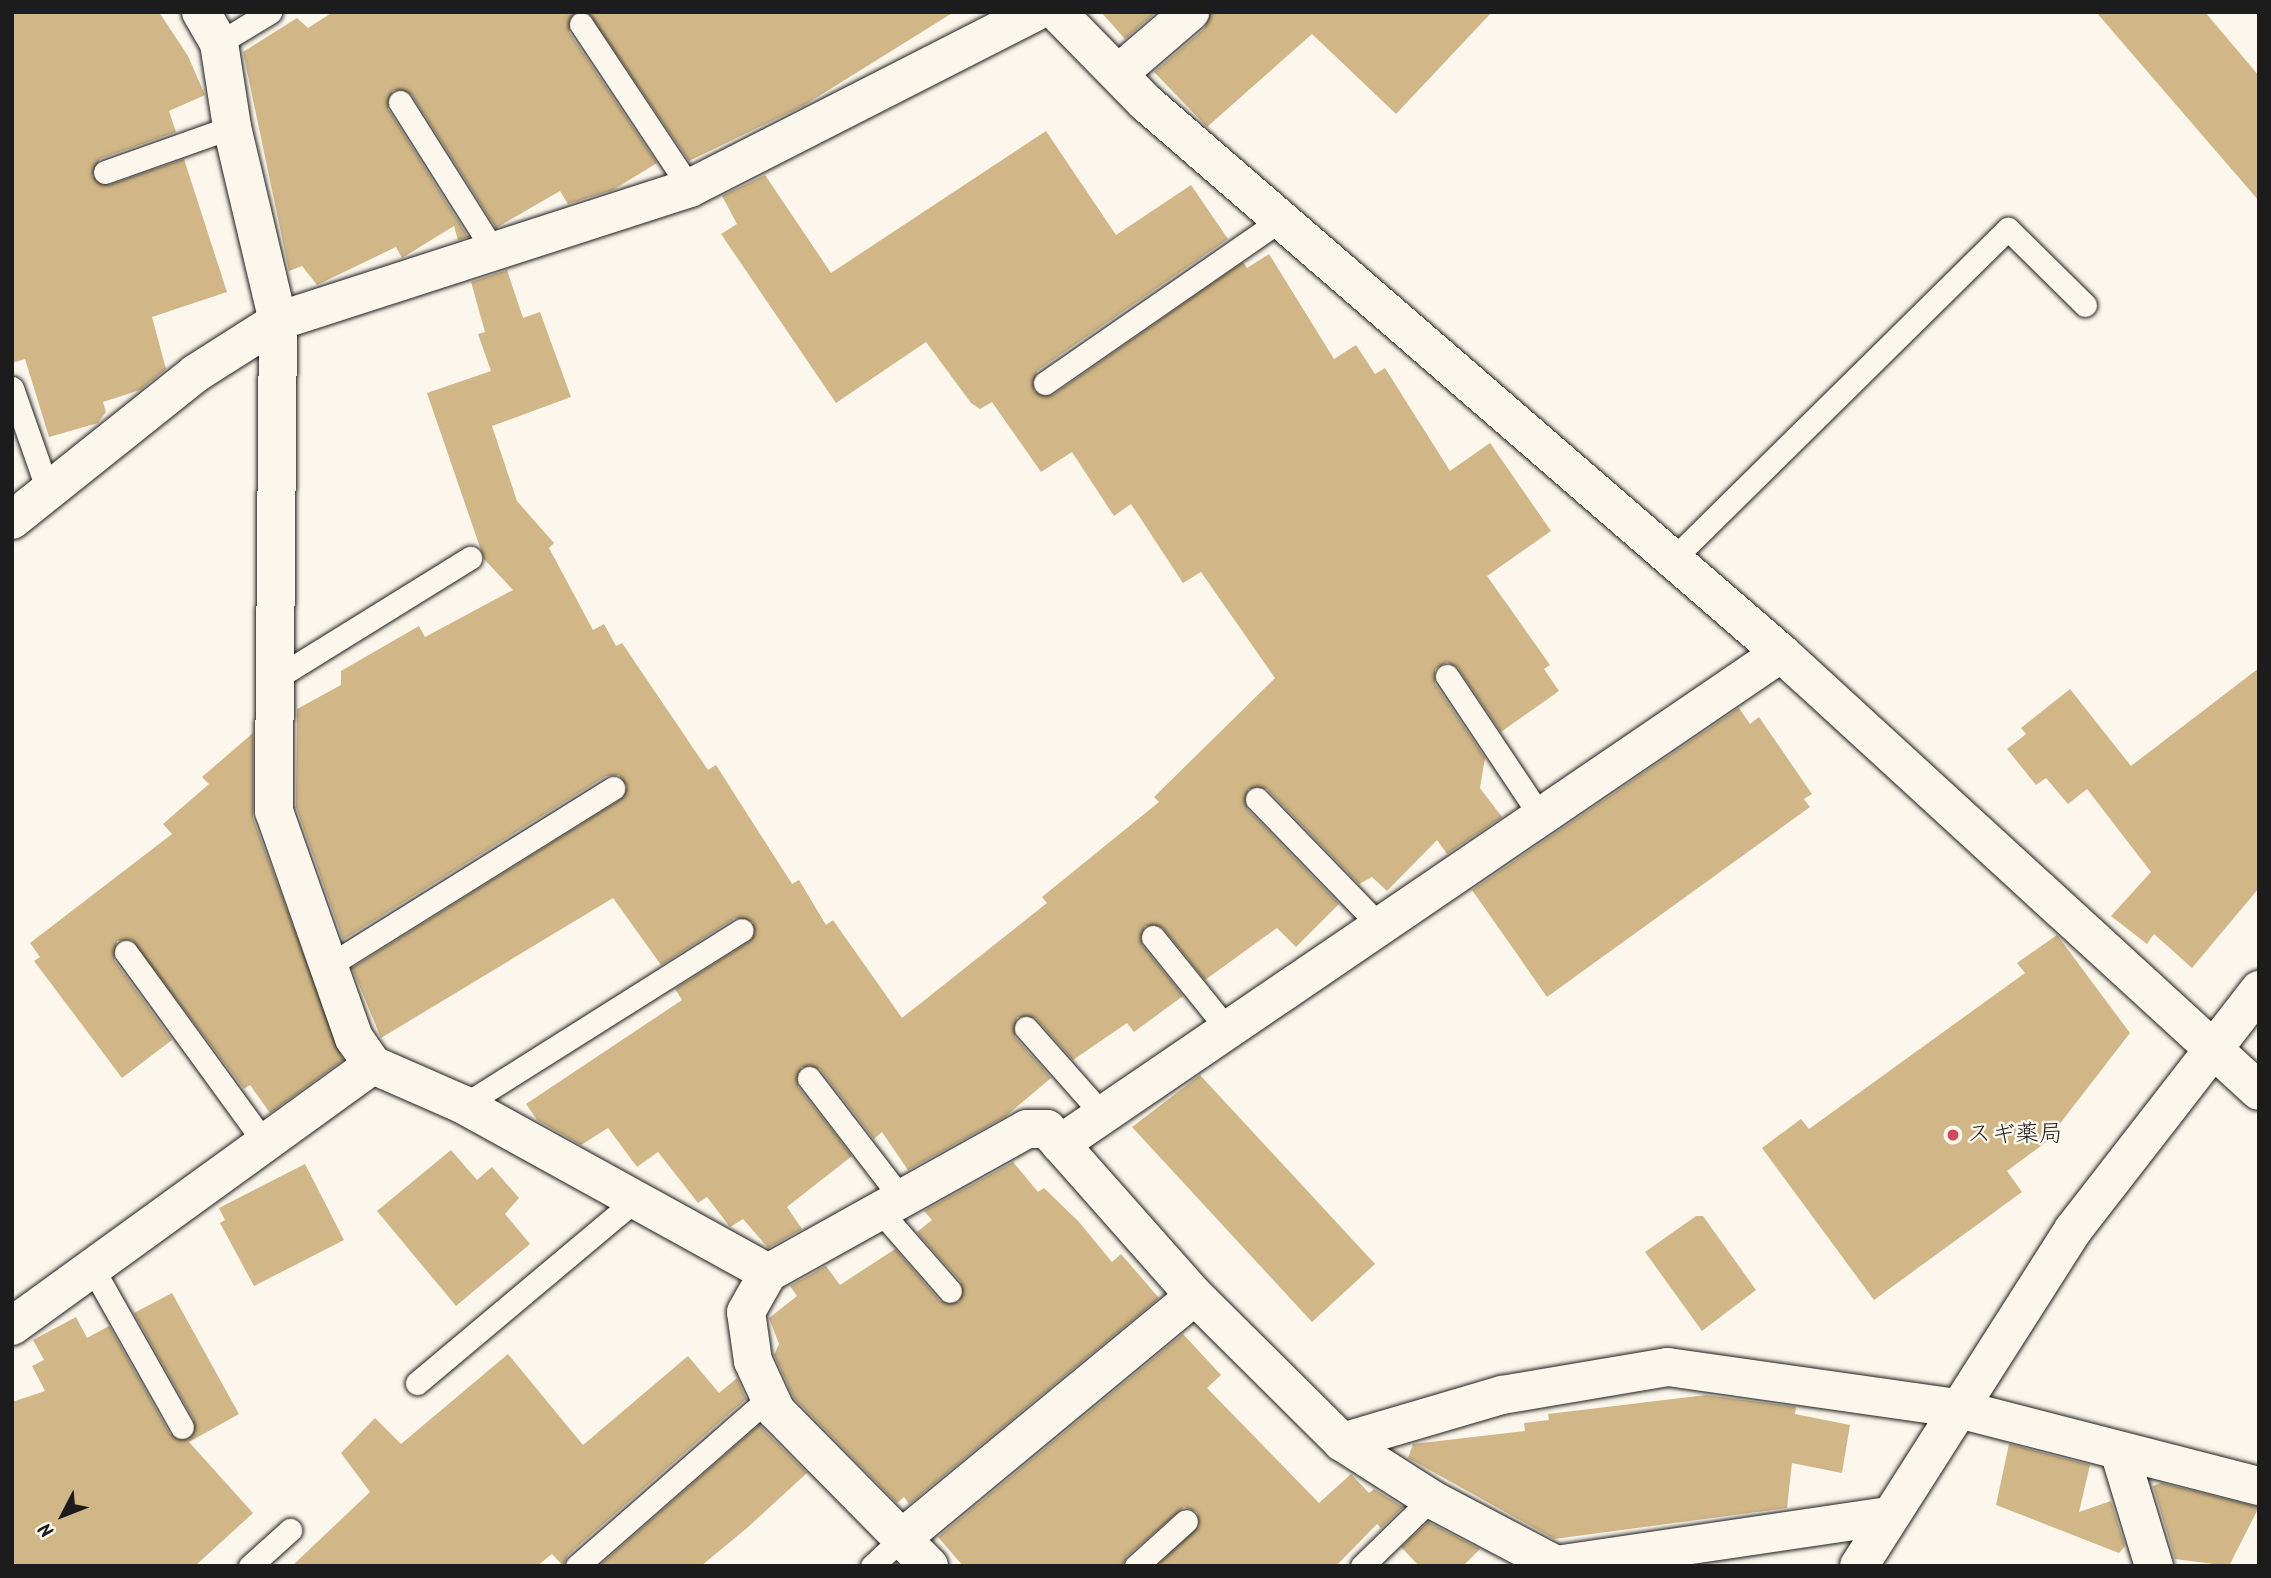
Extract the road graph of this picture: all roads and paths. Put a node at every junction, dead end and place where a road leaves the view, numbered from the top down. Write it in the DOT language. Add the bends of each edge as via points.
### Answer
graph roads {
  1 [pos="270,12"];
  2 [pos="1035,12"];
  3 [pos="1057,12"];
  4 [pos="1190,12"];
  5 [pos="581,24"];
  6 [pos="210,28"];
  7 [pos="1119,72"];
  8 [pos="400,102"];
  9 [pos="232,127"];
  10 [pos="105,172"];
  11 [pos="690,188"];
  12 [pos="1280,220"];
  13 [pos="495,253"];
  14 [pos="2085,305"];
  15 [pos="278,321"];
  16 [pos="1045,383"];
  17 [pos="12,388"];
  18 [pos="48,491"];
  19 [pos="12,520"];
  20 [pos="470,558"];
  21 [pos="1672,559"];
  22 [pos="1781,653"];
  23 [pos="1447,676"];
  24 [pos="273,680"];
  25 [pos="613,788"];
  26 [pos="1257,799"];
  27 [pos="1541,817"];
  28 [pos="1380,926"];
  29 [pos="742,930"];
  30 [pos="1153,937"];
  31 [pos="125,952"];
  32 [pos="330,965"];
  33 [pos="2259,990"];
  34 [pos="1026,1028"];
  35 [pos="1228,1030"];
  36 [pos="2211,1045"];
  37 [pos="373,1065"];
  38 [pos="809,1077"];
  39 [pos="2259,1091"];
  40 [pos="464,1105"];
  41 [pos="1103,1115"];
  42 [pos="1060,1144"];
  43 [pos="266,1145"];
  44 [pos="634,1201"];
  45 [pos="891,1205"];
  46 [pos="94,1271"];
  47 [pos="768,1273"];
  48 [pos="950,1291"];
  49 [pos="1195,1296"];
  50 [pos="12,1326"];
  51 [pos="416,1383"];
  52 [pos="770,1397"];
  53 [pos="1955,1408"];
  54 [pos="182,1427"];
  55 [pos="1342,1442"];
  56 [pos="2119,1451"];
  57 [pos="2259,1486"];
  58 [pos="1431,1499"];
  59 [pos="1889,1516"];
  60 [pos="1186,1521"];
  61 [pos="290,1530"];
  62 [pos="901,1539"];
  63 [pos="250,1566"];
  64 [pos="577,1566"];
  65 [pos="873,1566"];
  66 [pos="929,1566"];
  67 [pos="1136,1566"];
  68 [pos="1362,1566"];
  69 [pos="1859,1566"];
  70 [pos="2154,1566"];
  1 -- 6 [label="lane"];
  2 -- 11 [label="street"];
  3 -- 7 [label="street"];
  4 -- 7 [label="street"];
  5 -- 11 [label="lane"];
  6 -- 9 [label="street"];
  7 -- 12 [label="street"];
  8 -- 13 [label="lane"];
  9 -- 10 [label="lane"];
  9 -- 15 [label="street"];
  11 -- 13 [label="street"];
  12 -- 16 [label="lane"];
  12 -- 21 [label="street"];
  13 -- 15 [label="street"];
  14 -- 21 [label="lane" via="2008,229"];
  15 -- 18 [label="street" via="196,373"];
  15 -- 24 [label="street"];
  17 -- 18 [label="lane"];
  18 -- 19 [label="street"];
  20 -- 24 [label="lane"];
  21 -- 22 [label="street"];
  22 -- 27 [label="street"];
  22 -- 36 [label="street"];
  23 -- 27 [label="lane"];
  24 -- 32 [label="street" via="274,811"];
  25 -- 32 [label="lane"];
  26 -- 28 [label="lane"];
  27 -- 28 [label="street"];
  28 -- 35 [label="street"];
  29 -- 40 [label="lane"];
  30 -- 35 [label="lane"];
  31 -- 43 [label="lane"];
  32 -- 37 [label="street" via="354,1038"];
  33 -- 36 [label="street"];
  34 -- 41 [label="lane"];
  35 -- 41 [label="street"];
  36 -- 39 [label="street"];
  36 -- 53 [label="street" via="2073,1230"];
  37 -- 40 [label="street"];
  37 -- 43 [label="street"];
  38 -- 45 [label="lane"];
  40 -- 44 [label="street"];
  41 -- 42 [label="street"];
  42 -- 45 [label="street" via="1047,1129 1027,1129"];
  42 -- 49 [label="street"];
  43 -- 46 [label="street"];
  44 -- 47 [label="street"];
  44 -- 51 [label="lane"];
  45 -- 47 [label="street"];
  45 -- 48 [label="lane"];
  46 -- 50 [label="street"];
  46 -- 54 [label="lane"];
  47 -- 52 [label="street" via="746,1312 753,1361"];
  49 -- 55 [label="street"];
  49 -- 62 [label="street"];
  52 -- 62 [label="street" via="776,1411"];
  52 -- 64 [label="lane"];
  53 -- 55 [label="street" via="1668,1367 1502,1395"];
  53 -- 56 [label="street"];
  53 -- 59 [label="street"];
  55 -- 58 [label="street"];
  56 -- 57 [label="street"];
  56 -- 70 [label="street"];
  58 -- 59 [label="street" via="1556,1565"];
  58 -- 68 [label="lane"];
  59 -- 69 [label="street"];
  60 -- 67 [label="lane"];
  61 -- 63 [label="lane"];
  62 -- 65 [label="lane"];
  62 -- 66 [label="street"];
}
